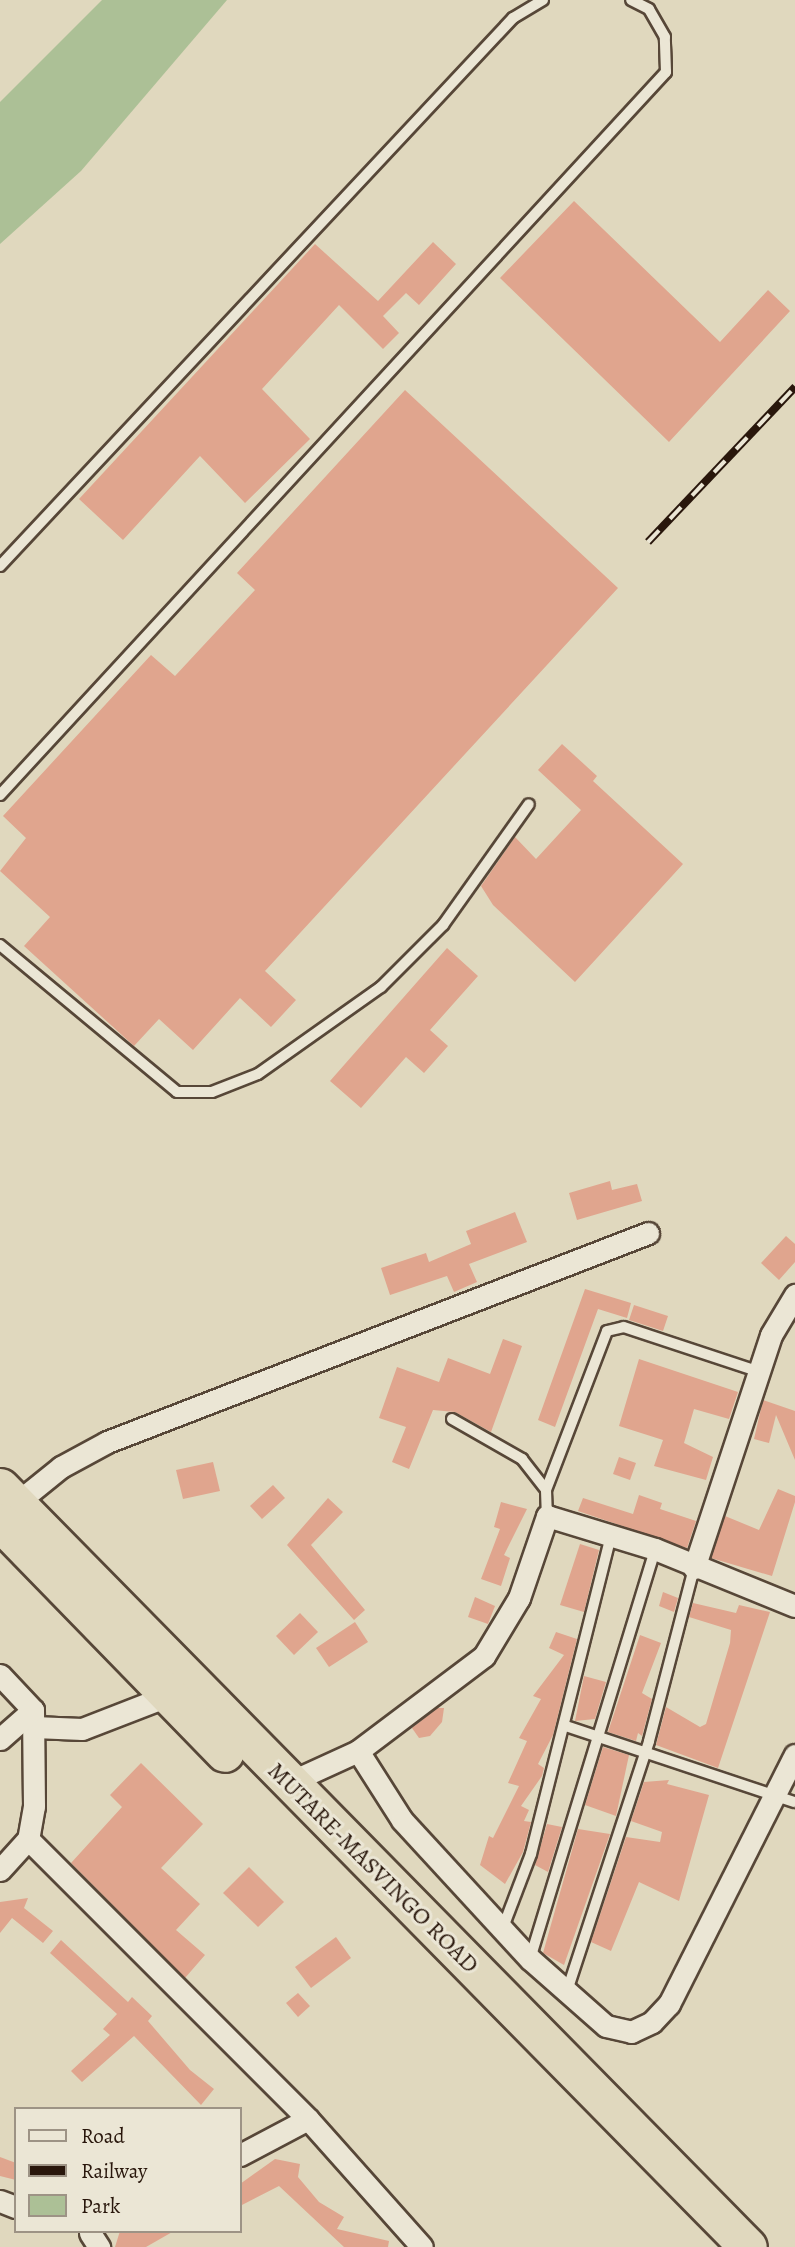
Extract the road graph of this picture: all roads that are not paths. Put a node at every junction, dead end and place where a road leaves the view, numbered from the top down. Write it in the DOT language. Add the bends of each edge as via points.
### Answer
graph roads {
  1 [pos="543,0"];
  2 [pos="631,0"];
  3 [pos="0,566"];
  4 [pos="0,795"];
  5 [pos="529,804"];
  6 [pos="0,946"];
  7 [pos="649,1233"];
  8 [pos="795,1295"];
  9 [pos="760,1371"];
  10 [pos="452,1419"];
  11 [pos="546,1490"];
  12 [pos="4,1507"];
  13 [pos="547,1516"];
  14 [pos="611,1535"];
  15 [pos="655,1549"];
  16 [pos="694,1568"];
  17 [pos="795,1606"];
  18 [pos="0,1675"];
  19 [pos="167,1696"];
  20 [pos="33,1719"];
  21 [pos="566,1726"];
  22 [pos="598,1737"];
  23 [pos="0,1739"];
  24 [pos="646,1750"];
  25 [pos="358,1751"];
  26 [pos="795,1755"];
  27 [pos="288,1783"];
  28 [pos="786,1798"];
  29 [pos="29,1839"];
  30 [pos="0,1870"];
  31 [pos="502,1930"];
  32 [pos="530,1959"];
  33 [pos="566,1994"];
  34 [pos="308,2119"];
  35 [pos="242,2154"];
  36 [pos="422,2247"];
  37 [pos="717,2247"];
  38 [pos="748,2247"];
  1 -- 3 [label="lane" via="513,18"];
  2 -- 4 [label="lane" via="649,9 665,37 666,72"];
  5 -- 6 [label="lane" via="443,925 381,987 258,1074 212,1092 177,1092"];
  7 -- 12 [label="street" via="107,1442"];
  8 -- 9 [label="street" via="771,1335"];
  9 -- 11 [label="lane" via="624,1327 607,1331"];
  9 -- 16 [label="street"];
  10 -- 11 [label="lane" via="522,1459"];
  11 -- 13 [label="lane"];
  12 -- 19 [label="highway, MUTARE-MASVINGO ROAD"];
  12 -- 27 [label="highway, MUTARE-MASVINGO ROAD"];
  13 -- 14 [label="street"];
  13 -- 25 [label="street" via="519,1598 484,1656"];
  14 -- 15 [label="street"];
  14 -- 21 [label="lane"];
  15 -- 16 [label="street"];
  15 -- 22 [label="lane"];
  16 -- 17 [label="street"];
  16 -- 24 [label="lane"];
  18 -- 20 [label="street"];
  19 -- 20 [label="street" via="82,1729"];
  19 -- 37 [label="highway, MUTARE-MASVINGO ROAD"];
  20 -- 23 [label="street"];
  20 -- 29 [label="street" via="34,1806"];
  21 -- 22 [label="lane"];
  21 -- 31 [label="lane" via="531,1854"];
  22 -- 24 [label="lane"];
  22 -- 32 [label="lane"];
  24 -- 28 [label="lane"];
  24 -- 33 [label="lane"];
  25 -- 27 [label="street"];
  25 -- 31 [label="street" via="402,1820"];
  26 -- 28 [label="street"];
  27 -- 38 [label="highway, MUTARE-MASVINGO ROAD"];
  28 -- 33 [label="street" via="669,2004 652,2022 631,2032 606,2026"];
  29 -- 30 [label="street"];
  29 -- 34 [label="street"];
  31 -- 32 [label="street"];
  32 -- 33 [label="street"];
  34 -- 35 [label="street"];
  34 -- 36 [label="street"];
}
